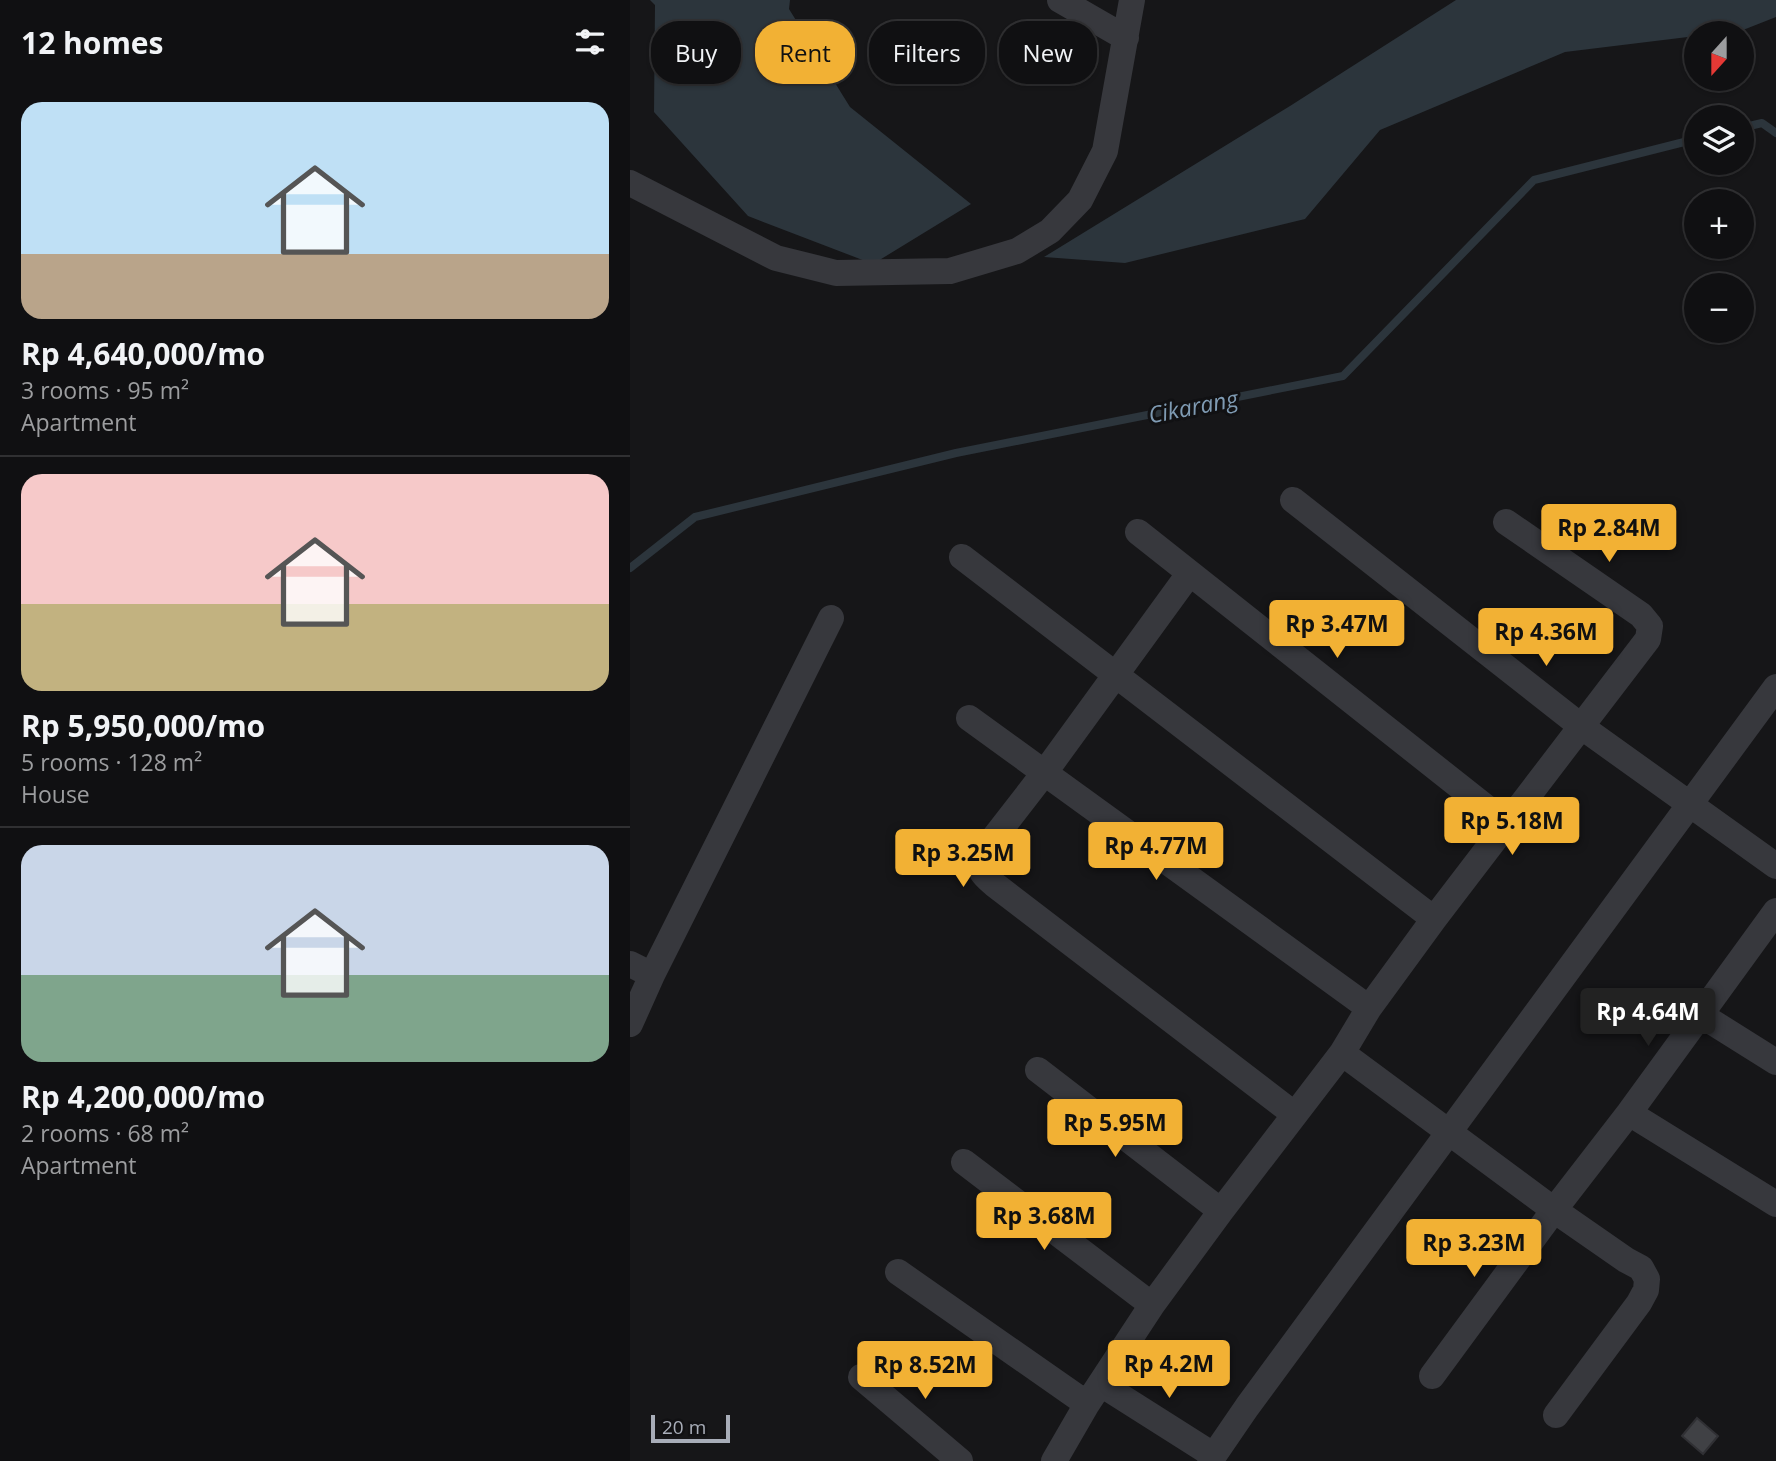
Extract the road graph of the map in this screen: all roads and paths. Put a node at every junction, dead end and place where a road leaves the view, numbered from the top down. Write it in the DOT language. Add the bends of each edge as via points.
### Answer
graph roads {
  1 [pos="1060,0"];
  2 [pos="1132,0"];
  3 [pos="1126,38"];
  4 [pos="630,184"];
  5 [pos="1293,500"];
  6 [pos="1506,522"];
  7 [pos="1138,532"];
  8 [pos="962,557"];
  9 [pos="1189,573"];
  10 [pos="831,618"];
  11 [pos="1116,675"];
  12 [pos="1776,687"];
  13 [pos="969,718"];
  14 [pos="1582,727"];
  15 [pos="1045,772"];
  16 [pos="1690,804"];
  17 [pos="1507,824"];
  18 [pos="1776,866"];
  19 [pos="1774,917"];
  20 [pos="1434,919"];
  21 [pos="641,970"];
  22 [pos="1369,1008"];
  23 [pos="1701,1015"];
  24 [pos="630,1024"];
  25 [pos="1342,1053"];
  26 [pos="1776,1062"];
  27 [pos="1038,1070"];
  28 [pos="1629,1113"];
  29 [pos="1294,1114"];
  30 [pos="1449,1133"];
  31 [pos="964,1162"];
  32 [pos="1776,1204"];
  33 [pos="1554,1210"];
  34 [pos="1221,1211"];
  35 [pos="898,1272"];
  36 [pos="1152,1305"];
  37 [pos="1432,1376"];
  38 [pos="861,1377"];
  39 [pos="1094,1394"];
  40 [pos="1556,1415"];
  41 [pos="1211,1458"];
  42 [pos="960,1461"];
  43 [pos="1054,1461"];
  1 -- 3 [label="street"];
  2 -- 3 [label="street"];
  3 -- 4 [label="street" via="1105,151 1080,200 1050,231 1017,251 950,271 835,273 776,258"];
  5 -- 14 [label="street"];
  6 -- 14 [label="street" via="1641,615 1650,626 1648,639"];
  7 -- 9 [label="street"];
  8 -- 11 [label="street"];
  9 -- 11 [label="street"];
  9 -- 17 [label="street"];
  10 -- 21 [label="street"];
  11 -- 15 [label="street"];
  11 -- 20 [label="street"];
  12 -- 16 [label="street"];
  13 -- 15 [label="street"];
  14 -- 16 [label="street"];
  14 -- 17 [label="street"];
  15 -- 22 [label="street"];
  15 -- 29 [label="street" via="983,853 981,874"];
  16 -- 18 [label="street"];
  16 -- 30 [label="street"];
  17 -- 20 [label="street"];
  19 -- 23 [label="street"];
  20 -- 22 [label="street"];
  21 -- 24 [label="street"];
  22 -- 25 [label="street"];
  23 -- 26 [label="street"];
  23 -- 28 [label="street"];
  25 -- 29 [label="street"];
  25 -- 30 [label="street"];
  27 -- 34 [label="street"];
  28 -- 32 [label="street"];
  28 -- 33 [label="street"];
  29 -- 34 [label="street"];
  30 -- 33 [label="street"];
  30 -- 41 [label="street"];
  31 -- 36 [label="street"];
  33 -- 37 [label="street"];
  33 -- 40 [label="street" via="1642,1268 1647,1279 1639,1303"];
  34 -- 36 [label="street"];
  35 -- 39 [label="street"];
  36 -- 39 [label="street"];
  38 -- 42 [label="street"];
  39 -- 41 [label="street"];
  39 -- 43 [label="street"];
}
